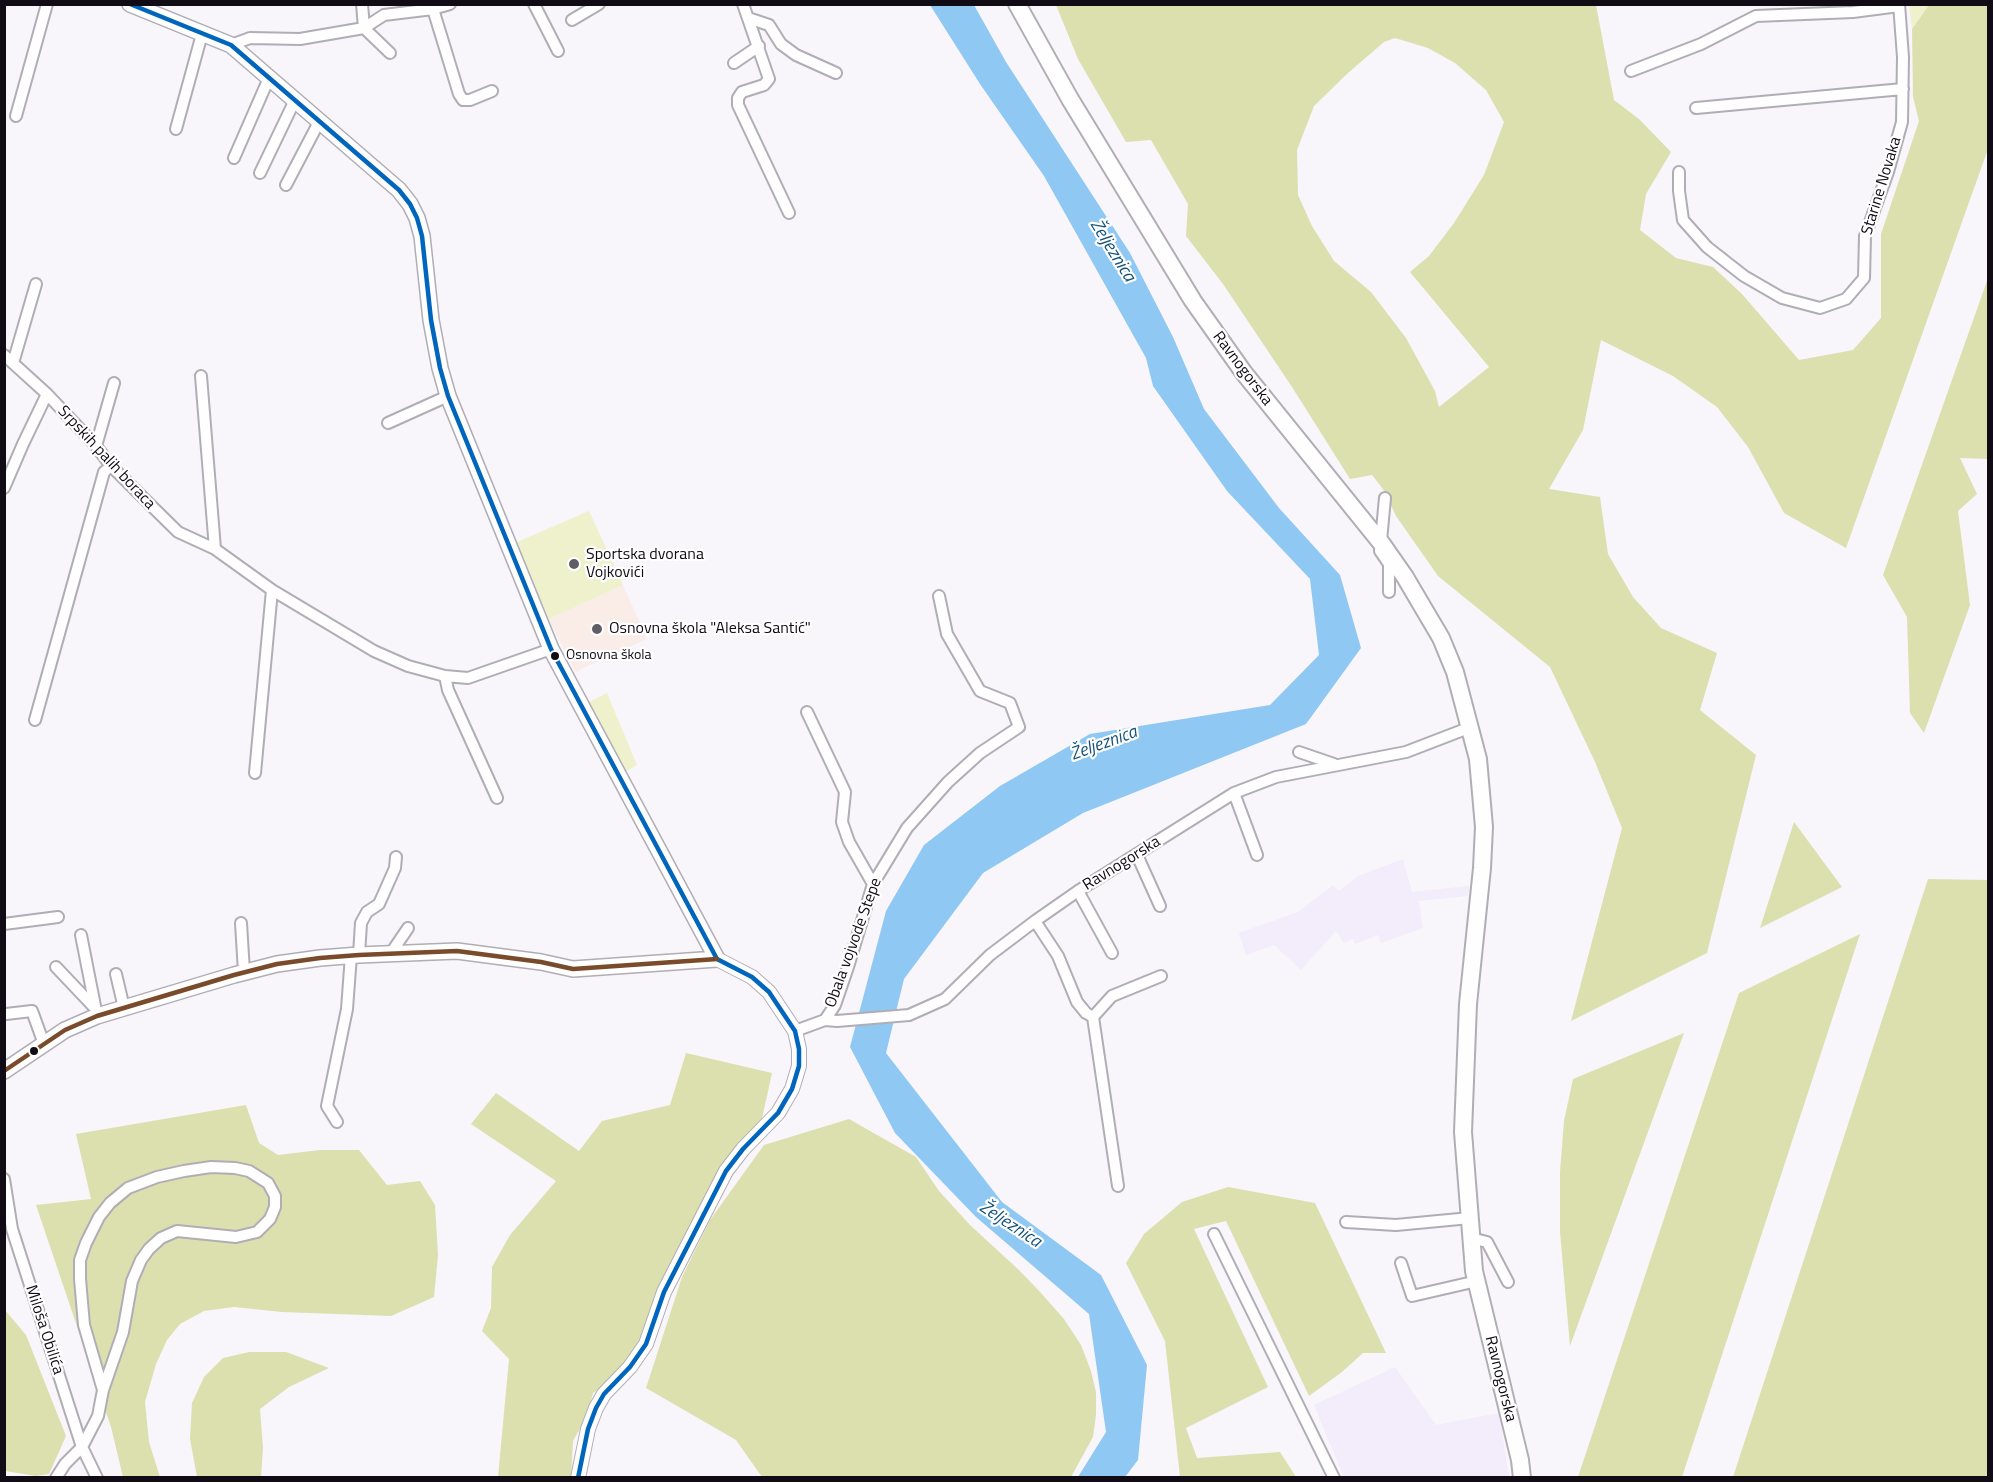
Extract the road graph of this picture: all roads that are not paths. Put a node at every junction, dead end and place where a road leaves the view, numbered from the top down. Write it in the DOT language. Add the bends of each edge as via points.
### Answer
graph roads {
  1 [pos="47,4"];
  2 [pos="130,4"];
  3 [pos="362,4"];
  4 [pos="450,4"];
  5 [pos="534,4"];
  6 [pos="599,4"];
  7 [pos="743,4"];
  8 [pos="1017,4"];
  9 [pos="1899,5"];
  10 [pos="433,9"];
  11 [pos="748,18"];
  12 [pos="572,20"];
  13 [pos="363,28"];
  14 [pos="202,34"];
  15 [pos="231,45"];
  16 [pos="759,46"];
  17 [pos="558,51"];
  18 [pos="390,53"];
  19 [pos="734,63"];
  20 [pos="1631,71"];
  21 [pos="836,73"];
  22 [pos="269,78"];
  23 [pos="1903,89"];
  24 [pos="492,91"];
  25 [pos="295,100"];
  26 [pos="1696,108"];
  27 [pos="16,116"];
  28 [pos="319,122"];
  29 [pos="176,129"];
  30 [pos="234,158"];
  31 [pos="1679,172"];
  32 [pos="260,173"];
  33 [pos="285,185"];
  34 [pos="789,213"];
  35 [pos="36,284"];
  36 [pos="9,359"];
  37 [pos="201,376"];
  38 [pos="114,383"];
  39 [pos="47,394"];
  40 [pos="448,396"];
  41 [pos="388,423"];
  42 [pos="96,446"];
  43 [pos="111,466"];
  44 [pos="4,488"];
  45 [pos="1386,498"];
  46 [pos="1382,544"];
  47 [pos="215,549"];
  48 [pos="272,590"];
  49 [pos="1389,592"];
  50 [pos="939,596"];
  51 [pos="551,649"];
  52 [pos="445,676"];
  53 [pos="807,712"];
  54 [pos="35,720"];
  55 [pos="1471,727"];
  56 [pos="1299,752"];
  57 [pos="1337,765"];
  58 [pos="255,773"];
  59 [pos="1234,793"];
  60 [pos="497,798"];
  61 [pos="1137,855"];
  62 [pos="1257,855"];
  63 [pos="396,857"];
  64 [pos="873,884"];
  65 [pos="1078,891"];
  66 [pos="1160,906"];
  67 [pos="58,916"];
  68 [pos="1035,921"];
  69 [pos="241,923"];
  70 [pos="4,924"];
  71 [pos="408,928"];
  72 [pos="81,935"];
  73 [pos="391,953"];
  74 [pos="1112,953"];
  75 [pos="355,955"];
  76 [pos="717,959"];
  77 [pos="56,967"];
  78 [pos="244,972"];
  79 [pos="116,974"];
  80 [pos="1161,976"];
  81 [pos="124,1008"];
  82 [pos="347,1009"];
  83 [pos="95,1012"];
  84 [pos="6,1014"];
  85 [pos="1092,1017"];
  86 [pos="831,1021"];
  87 [pos="336,1026"];
  88 [pos="795,1031"];
  89 [pos="44,1044"];
  90 [pos="4,1071"];
  91 [pos="337,1122"];
  92 [pos="4,1179"];
  93 [pos="1118,1186"];
  94 [pos="1470,1218"];
  95 [pos="1346,1221"];
  96 [pos="1214,1234"];
  97 [pos="1471,1238"];
  98 [pos="1401,1263"];
  99 [pos="1476,1281"];
  100 [pos="1508,1282"];
  101 [pos="103,1390"];
  102 [pos="82,1447"];
  103 [pos="1523,1476"];
  104 [pos="56,1478"];
  105 [pos="97,1478"];
  106 [pos="578,1478"];
  107 [pos="1334,1478"];
  1 -- 27 [label="street"];
  2 -- 14 [label="main road"];
  3 -- 13 [label="street"];
  4 -- 10 [label="street"];
  5 -- 17 [label="street"];
  6 -- 12 [label="street"];
  7 -- 11 [label="street"];
  8 -- 46 [label="main road, Ravnogorska" via="1193,302 1258,391"];
  9 -- 20 [label="street" via="1853,12 1756,16 1701,44"];
  9 -- 23 [label="street, Starine Novaka"];
  10 -- 13 [label="street" via="384,15"];
  10 -- 24 [label="street" via="463,100"];
  11 -- 16 [label="street"];
  11 -- 21 [label="street" via="769,25 781,44 796,55"];
  13 -- 15 [label="street" via="300,39 250,38"];
  13 -- 18 [label="street"];
  14 -- 15 [label="main road"];
  14 -- 29 [label="street"];
  15 -- 22 [label="main road"];
  16 -- 19 [label="street"];
  16 -- 34 [label="street" via="769,79 764,85 742,92 738,105"];
  22 -- 25 [label="main road"];
  22 -- 30 [label="street"];
  23 -- 26 [label="street"];
  23 -- 31 [label="street, Starine Novaka" via="1902,122 1865,236 1864,278 1846,298 1820,308 1782,298 1744,276 1707,247 1683,220"];
  25 -- 28 [label="main road"];
  25 -- 32 [label="street"];
  28 -- 33 [label="street"];
  28 -- 40 [label="main road" via="399,190 417,218 431,320"];
  35 -- 36 [label="street"];
  36 -- 39 [label="street, Srpskih palih boraca"];
  37 -- 47 [label="street"];
  38 -- 42 [label="street"];
  39 -- 42 [label="street, Srpskih palih boraca"];
  39 -- 44 [label="street"];
  40 -- 41 [label="street"];
  40 -- 51 [label="main road"];
  42 -- 43 [label="street, Srpskih palih boraca"];
  43 -- 47 [label="street, Srpskih palih boraca" via="178,532"];
  43 -- 54 [label="street" via="104,472"];
  45 -- 46 [label="street"];
  46 -- 49 [label="street" via="1380,551 1389,564"];
  46 -- 55 [label="main road, Ravnogorska" via="1441,638"];
  47 -- 48 [label="street, Srpskih palih boraca"];
  48 -- 52 [label="street, Srpskih palih boraca" via="374,651"];
  48 -- 58 [label="street"];
  50 -- 64 [label="street, Obala vojvode Stepe" via="948,634 980,691 1010,704 1019,727 980,753 948,782 907,828"];
  51 -- 52 [label="street, Srpskih palih boraca" via="468,678"];
  51 -- 76 [label="main road"];
  52 -- 60 [label="street"];
  53 -- 64 [label="street" via="845,792 842,822 849,842"];
  55 -- 57 [label="street, Ravnogorska" via="1406,752"];
  55 -- 94 [label="main road, Ravnogorska" via="1484,827 1468,1004 1463,1132"];
  56 -- 57 [label="street"];
  57 -- 59 [label="street, Ravnogorska" via="1276,777"];
  59 -- 61 [label="street, Ravnogorska"];
  59 -- 62 [label="street"];
  61 -- 65 [label="street, Ravnogorska"];
  61 -- 66 [label="street"];
  63 -- 75 [label="street" via="379,904 367,912 361,923"];
  64 -- 86 [label="street, Obala vojvode Stepe"];
  65 -- 68 [label="street, Ravnogorska"];
  65 -- 74 [label="street"];
  67 -- 70 [label="street"];
  68 -- 85 [label="street" via="1058,956 1077,1002"];
  68 -- 86 [label="street, Ravnogorska" via="990,955 945,999 909,1015"];
  69 -- 78 [label="street"];
  71 -- 73 [label="street"];
  72 -- 83 [label="street"];
  73 -- 75 [label="main road"];
  73 -- 76 [label="main road" via="457,951 573,969"];
  75 -- 78 [label="main road"];
  75 -- 82 [label="street"];
  76 -- 88 [label="street" via="752,977 769,992"];
  77 -- 83 [label="street"];
  78 -- 81 [label="main road"];
  79 -- 81 [label="street"];
  80 -- 85 [label="street" via="1112,996"];
  81 -- 83 [label="main road"];
  82 -- 87 [label="street"];
  82 -- 91 [label="street" via="327,1106"];
  83 -- 89 [label="main road"];
  84 -- 89 [label="street" via="32,1011"];
  85 -- 93 [label="street"];
  86 -- 88 [label="street, Ravnogorska"];
  88 -- 106 [label="street" via="799,1066 792,1089 778,1113 726,1171 664,1292 646,1344 596,1408"];
  89 -- 90 [label="main road"];
  92 -- 102 [label="street, Miloša Obilića" via="12,1229"];
  94 -- 95 [label="street" via="1396,1225"];
  94 -- 97 [label="main road, Ravnogorska"];
  96 -- 107 [label="street"];
  97 -- 99 [label="main road, Ravnogorska"];
  97 -- 100 [label="street" via="1487,1242"];
  98 -- 99 [label="street" via="1412,1296"];
  99 -- 103 [label="main road, Ravnogorska"];
  101 -- 101 [label="street" via="123,1332 132,1281 149,1249 177,1231 236,1237 257,1232 275,1208 268,1183 249,1171 198,1168 128,1188 110,1203 99,1217 80,1260 84,1325"];
  101 -- 102 [label="street" via="98,1416"];
  102 -- 104 [label="street"];
  102 -- 105 [label="street, Miloša Obilića"];
}
